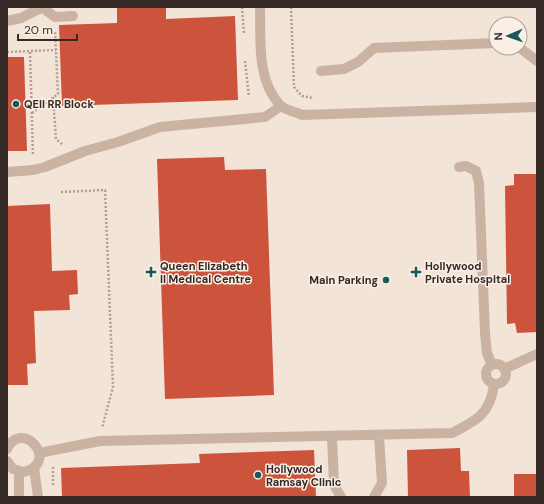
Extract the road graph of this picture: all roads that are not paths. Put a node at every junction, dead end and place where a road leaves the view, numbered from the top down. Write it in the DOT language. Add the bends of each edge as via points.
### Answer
graph roads {
  1 [pos="43,7"];
  2 [pos="260,7"];
  3 [pos="73,16"];
  4 [pos="7,21"];
  5 [pos="488,42"];
  6 [pos="528,54"];
  7 [pos="537,61"];
  8 [pos="321,71"];
  9 [pos="281,106"];
  10 [pos="537,107"];
  11 [pos="459,167"];
  12 [pos="7,172"];
  13 [pos="536,357"];
  14 [pos="492,365"];
  15 [pos="504,369"];
  16 [pos="494,384"];
  17 [pos="379,436"];
  18 [pos="332,437"];
  19 [pos="7,449"];
  20 [pos="39,453"];
  21 [pos="7,461"];
  22 [pos="34,468"];
  23 [pos="19,472"];
  24 [pos="19,497"];
  25 [pos="38,497"];
  26 [pos="340,497"];
  27 [pos="374,497"];
  1 -- 3 [label="lane" via="55,17"];
  1 -- 4 [label="lane" via="21,18"];
  2 -- 9 [label="lane" via="261,65 269,89"];
  5 -- 8 [label="lane" via="374,48 358,62 344,69"];
  6 -- 7 [label="lane"];
  9 -- 10 [label="lane" via="302,115"];
  9 -- 12 [label="lane" via="265,117 160,127 33,170"];
  11 -- 14 [label="lane" via="466,166 476,171 479,183 485,333 487,353"];
  13 -- 15 [label="lane"];
  14 -- 15 [label="lane" via="497,364"];
  14 -- 16 [label="lane" via="486,376 489,382"];
  15 -- 16 [label="lane" via="505,379 499,384"];
  16 -- 17 [label="lane" via="487,409 474,423 452,433"];
  17 -- 18 [label="lane"];
  17 -- 27 [label="lane" via="382,483"];
  18 -- 20 [label="lane" via="103,441"];
  18 -- 26 [label="lane" via="334,485"];
  19 -- 20 [label="lane" via="15,440 25,438 35,444"];
  20 -- 22 [label="lane" via="38,464"];
  21 -- 23 [label="lane"];
  22 -- 23 [label="lane"];
  22 -- 25 [label="lane"];
  23 -- 24 [label="lane"];
}
